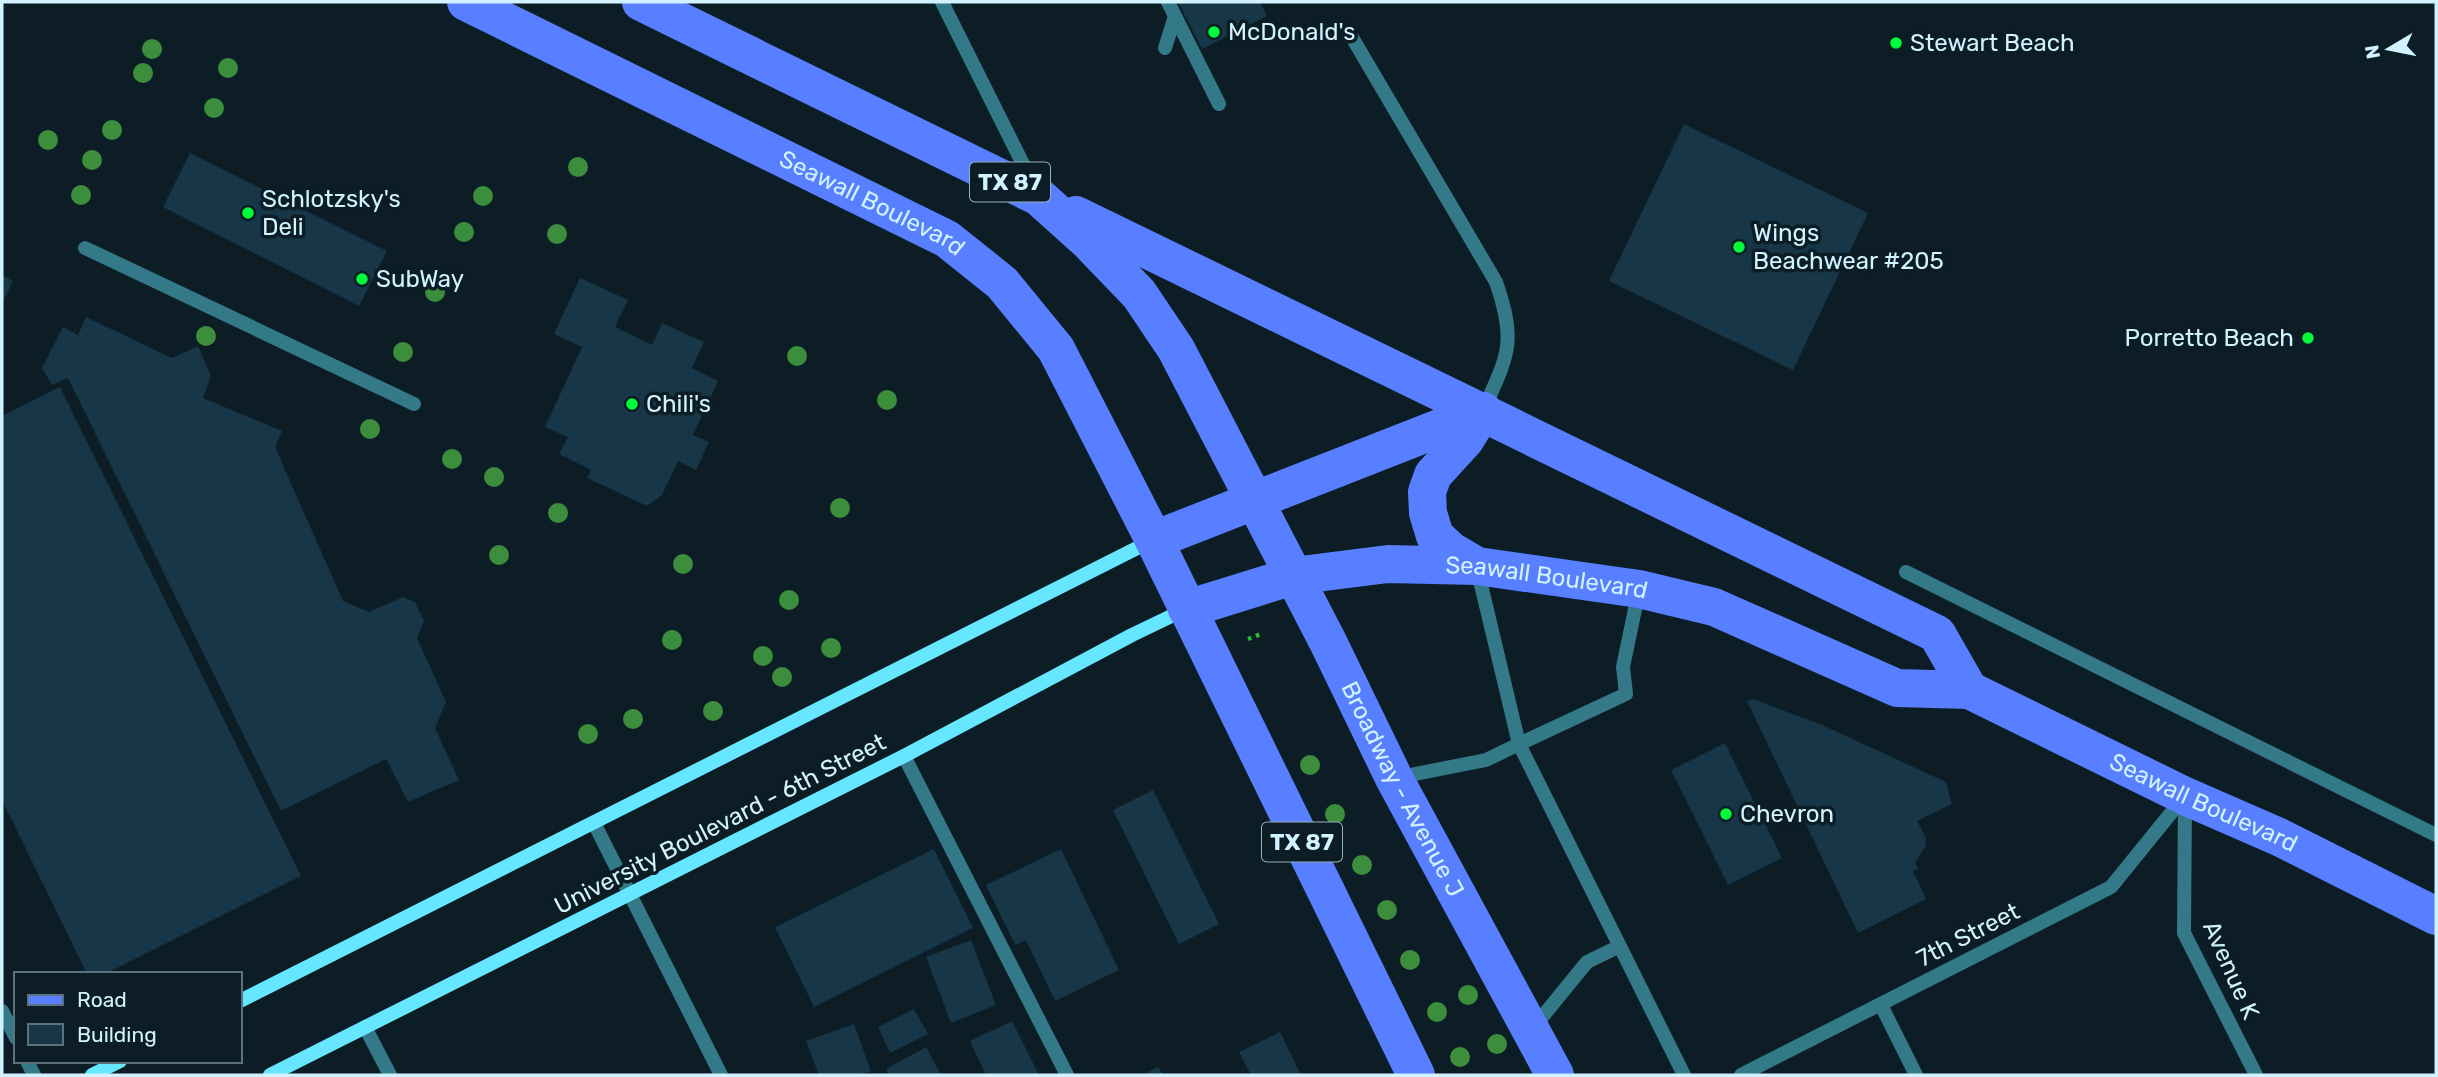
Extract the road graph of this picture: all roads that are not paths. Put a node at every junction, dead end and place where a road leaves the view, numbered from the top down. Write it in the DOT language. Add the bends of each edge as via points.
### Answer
graph roads {
  1 [pos="466,2"];
  2 [pos="641,2"];
  3 [pos="942,2"];
  4 [pos="1168,2"];
  5 [pos="1175,16"];
  6 [pos="1353,39"];
  7 [pos="1165,48"];
  8 [pos="1219,104"];
  9 [pos="1039,197"];
  10 [pos="85,248"];
  11 [pos="414,404"];
  12 [pos="1482,411"];
  13 [pos="1254,501"];
  14 [pos="1154,540"];
  15 [pos="1477,566"];
  16 [pos="1906,572"];
  17 [pos="1293,576"];
  18 [pos="1639,589"];
  19 [pos="1187,609"];
  20 [pos="1969,690"];
  21 [pos="1518,744"];
  22 [pos="904,756"];
  23 [pos="1394,778"];
  24 [pos="2185,796"];
  25 [pos="594,823"];
  26 [pos="2436,835"];
  27 [pos="630,895"];
  28 [pos="2436,916"];
  29 [pos="1620,946"];
  30 [pos="242,1000"];
  31 [pos="1881,1005"];
  32 [pos="2,1011"];
  33 [pos="365,1027"];
  34 [pos="1531,1031"];
  35 [pos="14,1034"];
  36 [pos="116,1063"];
  37 [pos="92,1075"];
  38 [pos="270,1075"];
  39 [pos="390,1075"];
  40 [pos="721,1075"];
  41 [pos="1067,1075"];
  42 [pos="1416,1075"];
  43 [pos="1555,1075"];
  44 [pos="1684,1075"];
  45 [pos="1741,1075"];
  46 [pos="1916,1075"];
  47 [pos="2256,1075"];
  1 -- 14 [label="main road, Seawall Boulevard / TX 87" via="947,239 1002,283 1056,349"];
  2 -- 9 [label="main road, TX 87"];
  3 -- 9 [label="street"];
  4 -- 5 [label="street"];
  5 -- 7 [label="street"];
  5 -- 8 [label="street"];
  6 -- 12 [label="street" via="1496,282 1509,341"];
  9 -- 12 [label="main road"];
  9 -- 13 [label="main road, TX 87" via="1139,294 1177,349"];
  10 -- 11 [label="street"];
  12 -- 13 [label="main road"];
  12 -- 15 [label="main road" via="1465,440 1433,475 1427,492 1435,536"];
  12 -- 20 [label="main road" via="1937,634"];
  13 -- 14 [label="main road"];
  13 -- 17 [label="main road, Broadway - Avenue J / TX 87"];
  14 -- 19 [label="main road, Seawall Boulevard / TX 87"];
  14 -- 25 [label="street"];
  15 -- 17 [label="main road, Seawall Boulevard" via="1388,564"];
  15 -- 18 [label="main road, Seawall Boulevard"];
  15 -- 21 [label="street"];
  16 -- 26 [label="street"];
  17 -- 19 [label="main road, Seawall Boulevard"];
  17 -- 23 [label="main road, Broadway - Avenue J / TX 87"];
  18 -- 20 [label="main road, Seawall Boulevard" via="1714,607 1897,688"];
  18 -- 21 [label="street" via="1623,667 1626,694"];
  19 -- 22 [label="street, University Boulevard - 6th Street"];
  19 -- 42 [label="main road, TX 87"];
  20 -- 24 [label="main road, Seawall Boulevard"];
  21 -- 23 [label="street" via="1486,760"];
  21 -- 29 [label="street"];
  22 -- 27 [label="street, University Boulevard - 6th Street"];
  22 -- 41 [label="street"];
  23 -- 34 [label="main road, Broadway - Avenue J / TX 87"];
  24 -- 28 [label="main road, Seawall Boulevard"];
  24 -- 31 [label="street, 7th Street" via="2110,887"];
  24 -- 47 [label="street, Avenue K" via="2184,933"];
  25 -- 27 [label="street"];
  25 -- 30 [label="street"];
  27 -- 33 [label="street, University Boulevard - 6th Street"];
  27 -- 40 [label="street"];
  29 -- 34 [label="street" via="1587,962"];
  29 -- 44 [label="street"];
  31 -- 45 [label="street, 7th Street"];
  31 -- 46 [label="street"];
  32 -- 35 [label="street"];
  33 -- 38 [label="street, University Boulevard - 6th Street"];
  33 -- 39 [label="street"];
  34 -- 43 [label="main road, Broadway - Avenue J / TX 87"];
  36 -- 37 [label="street"];
}
